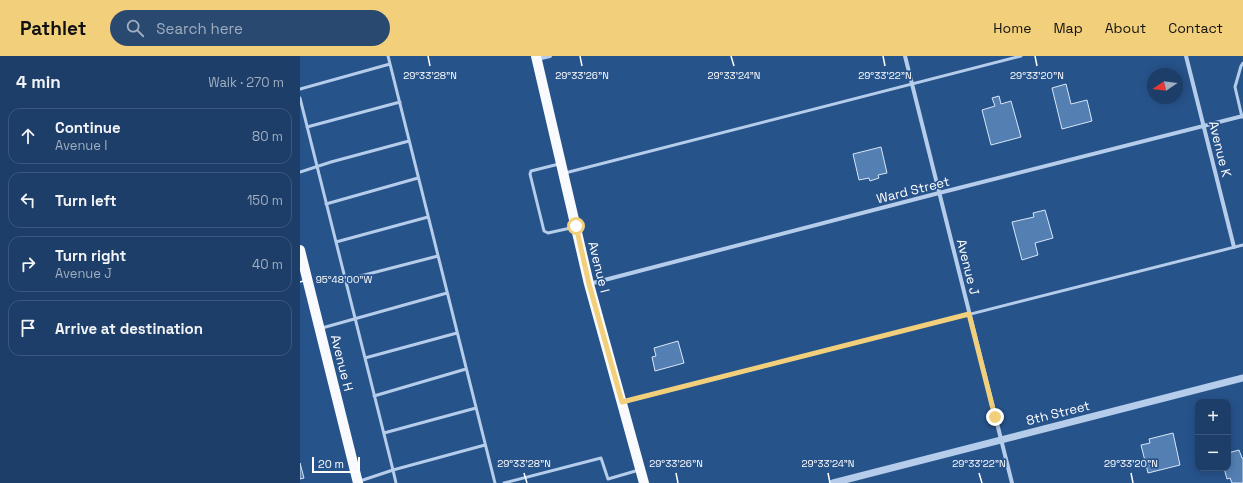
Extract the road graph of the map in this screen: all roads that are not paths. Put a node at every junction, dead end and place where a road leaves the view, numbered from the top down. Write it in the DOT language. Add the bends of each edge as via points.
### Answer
graph roads {
  1 [pos="388,56"];
  2 [pos="550,56"];
  3 [pos="905,56"];
  4 [pos="1021,56"];
  5 [pos="1186,56"];
  6 [pos="537,58"];
  7 [pos="1243,63"];
  8 [pos="390,64"];
  9 [pos="912,84"];
  10 [pos="300,89"];
  11 [pos="300,98"];
  12 [pos="400,102"];
  13 [pos="1242,116"];
  14 [pos="307,127"];
  15 [pos="1204,127"];
  16 [pos="409,141"];
  17 [pos="317,167"];
  18 [pos="562,168"];
  19 [pos="300,172"];
  20 [pos="418,178"];
  21 [pos="939,193"];
  22 [pos="326,204"];
  23 [pos="428,217"];
  24 [pos="576,226"];
  25 [pos="336,242"];
  26 [pos="1243,245"];
  27 [pos="1234,247"];
  28 [pos="300,250"];
  29 [pos="438,256"];
  30 [pos="303,276"];
  31 [pos="345,280"];
  32 [pos="589,284"];
  33 [pos="447,293"];
  34 [pos="969,314"];
  35 [pos="355,318"];
  36 [pos="320,329"];
  37 [pos="457,333"];
  38 [pos="365,358"];
  39 [pos="466,369"];
  40 [pos="1243,378"];
  41 [pos="374,396"];
  42 [pos="622,402"];
  43 [pos="476,408"];
  44 [pos="384,433"];
  45 [pos="1001,440"];
  46 [pos="485,446"];
  47 [pos="393,470"];
  48 [pos="641,470"];
  49 [pos="608,479"];
  50 [pos="358,482"];
  51 [pos="396,483"];
  52 [pos="495,483"];
  53 [pos="504,483"];
  54 [pos="608,483"];
  55 [pos="644,483"];
  56 [pos="833,483"];
  57 [pos="1012,483"];
  1 -- 8 [label="lane"];
  2 -- 6 [label="street"];
  3 -- 9 [label="street, Avenue J"];
  4 -- 9 [label="lane"];
  5 -- 15 [label="street, Avenue K"];
  6 -- 18 [label="main road, Avenue I"];
  7 -- 13 [label="lane" via="1235,87"];
  8 -- 10 [label="lane"];
  8 -- 12 [label="lane"];
  9 -- 18 [label="lane"];
  9 -- 21 [label="street, Avenue J"];
  11 -- 14 [label="lane"];
  12 -- 14 [label="lane"];
  12 -- 16 [label="lane"];
  13 -- 15 [label="street, Ward Street"];
  14 -- 17 [label="lane"];
  15 -- 21 [label="street, Ward Street"];
  15 -- 27 [label="street, Avenue K"];
  16 -- 17 [label="lane"];
  16 -- 20 [label="lane"];
  17 -- 19 [label="lane"];
  17 -- 22 [label="lane"];
  18 -- 24 [label="main road, Avenue I"];
  18 -- 24 [label="lane" via="531,171 530,174 544,231 548,233"];
  20 -- 22 [label="lane"];
  20 -- 23 [label="lane"];
  21 -- 32 [label="street, Ward Street"];
  21 -- 34 [label="street, Avenue J"];
  22 -- 25 [label="lane"];
  23 -- 25 [label="lane"];
  23 -- 29 [label="lane"];
  24 -- 32 [label="main road, Avenue I"];
  25 -- 31 [label="lane"];
  26 -- 27 [label="lane"];
  27 -- 34 [label="lane"];
  28 -- 30 [label="main road, Avenue H"];
  29 -- 31 [label="lane"];
  29 -- 33 [label="lane"];
  30 -- 36 [label="main road, Avenue H"];
  31 -- 35 [label="lane"];
  32 -- 42 [label="main road, Avenue I"];
  33 -- 35 [label="lane"];
  33 -- 37 [label="lane"];
  34 -- 42 [label="lane"];
  34 -- 45 [label="street, Avenue J"];
  35 -- 36 [label="lane"];
  35 -- 38 [label="lane"];
  36 -- 50 [label="main road, Avenue H"];
  37 -- 38 [label="lane"];
  37 -- 39 [label="lane"];
  38 -- 41 [label="lane"];
  39 -- 41 [label="lane"];
  39 -- 43 [label="lane"];
  40 -- 45 [label="street, 8th Street"];
  41 -- 44 [label="lane"];
  42 -- 48 [label="main road, Avenue I"];
  43 -- 44 [label="lane"];
  43 -- 46 [label="lane"];
  44 -- 47 [label="lane"];
  45 -- 56 [label="street, 8th Street"];
  45 -- 57 [label="street, Avenue J"];
  46 -- 47 [label="lane"];
  46 -- 52 [label="lane"];
  47 -- 50 [label="lane"];
  47 -- 51 [label="lane"];
  48 -- 49 [label="lane"];
  48 -- 55 [label="main road, Avenue I"];
  49 -- 53 [label="lane" via="601,458"];
  49 -- 54 [label="lane"];
}
